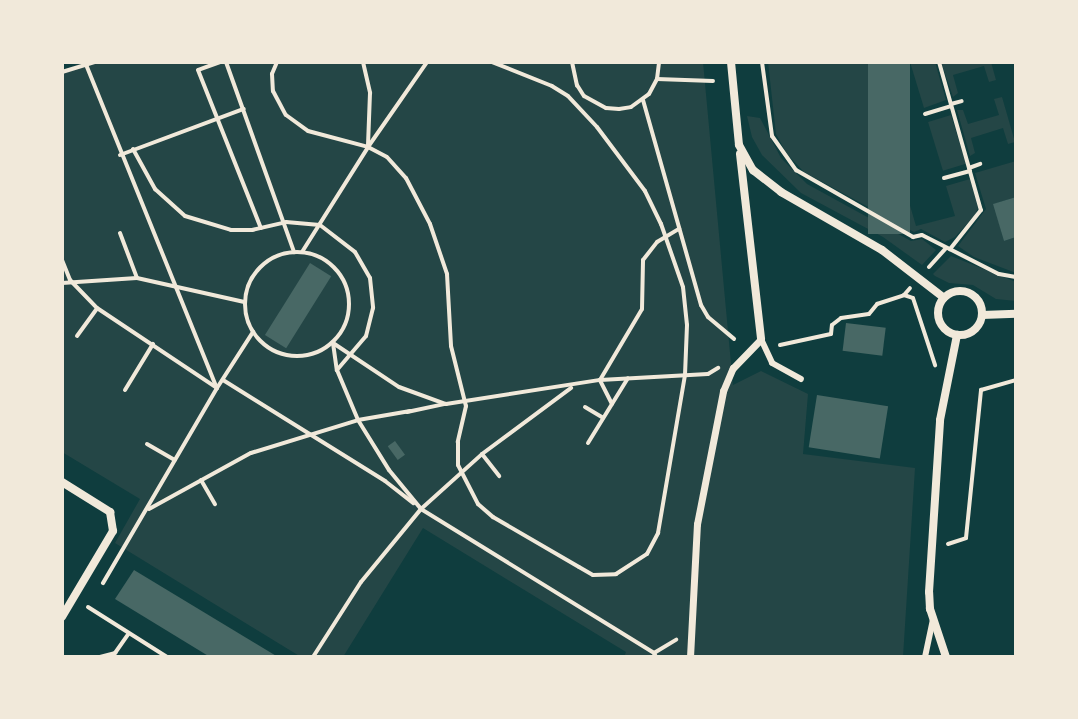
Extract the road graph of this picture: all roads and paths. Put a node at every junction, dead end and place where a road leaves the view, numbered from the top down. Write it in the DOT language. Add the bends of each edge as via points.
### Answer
graph roads {
  1 [pos="95,62"];
  2 [pos="223,62"];
  3 [pos="277,62"];
  4 [pos="363,62"];
  5 [pos="427,62"];
  6 [pos="492,62"];
  7 [pos="659,62"];
  8 [pos="731,62"];
  9 [pos="762,62"];
  10 [pos="939,62"];
  11 [pos="571,63"];
  12 [pos="86,64"];
  13 [pos="62,72"];
  14 [pos="657,79"];
  15 [pos="713,81"];
  16 [pos="584,96"];
  17 [pos="643,100"];
  18 [pos="962,101"];
  19 [pos="577,104"];
  20 [pos="951,105"];
  21 [pos="244,109"];
  22 [pos="925,114"];
  23 [pos="217,119"];
  24 [pos="739,145"];
  25 [pos="368,147"];
  26 [pos="133,149"];
  27 [pos="120,155"];
  28 [pos="980,164"];
  29 [pos="970,170"];
  30 [pos="944,178"];
  31 [pos="286,222"];
  32 [pos="320,225"];
  33 [pos="261,228"];
  34 [pos="679,229"];
  35 [pos="120,233"];
  36 [pos="666,236"];
  37 [pos="948,248"];
  38 [pos="294,252"];
  39 [pos="302,252"];
  40 [pos="62,260"];
  41 [pos="1016,277"];
  42 [pos="137,278"];
  43 [pos="919,278"];
  44 [pos="70,280"];
  45 [pos="62,283"];
  46 [pos="172,285"];
  47 [pos="904,295"];
  48 [pos="944,298"];
  49 [pos="245,302"];
  50 [pos="97,308"];
  51 [pos="1016,314"];
  52 [pos="982,315"];
  53 [pos="253,332"];
  54 [pos="957,335"];
  55 [pos="77,336"];
  56 [pos="734,339"];
  57 [pos="761,339"];
  58 [pos="333,343"];
  59 [pos="153,344"];
  60 [pos="351,356"];
  61 [pos="950,367"];
  62 [pos="337,370"];
  63 [pos="730,373"];
  64 [pos="685,375"];
  65 [pos="628,378"];
  66 [pos="801,379"];
  67 [pos="223,380"];
  68 [pos="600,380"];
  69 [pos="1016,380"];
  70 [pos="572,387"];
  71 [pos="217,388"];
  72 [pos="125,390"];
  73 [pos="465,401"];
  74 [pos="446,404"];
  75 [pos="612,404"];
  76 [pos="585,407"];
  77 [pos="603,418"];
  78 [pos="358,420"];
  79 [pos="310,433"];
  80 [pos="588,443"];
  81 [pos="147,444"];
  82 [pos="482,454"];
  83 [pos="175,460"];
  84 [pos="461,472"];
  85 [pos="499,476"];
  86 [pos="201,480"];
  87 [pos="62,482"];
  88 [pos="215,504"];
  89 [pos="421,509"];
  90 [pos="147,510"];
  91 [pos="945,544"];
  92 [pos="88,607"];
  93 [pos="62,617"];
  94 [pos="933,618"];
  95 [pos="80,619"];
  96 [pos="691,631"];
  97 [pos="129,633"];
  98 [pos="655,655"];
  99 [pos="100,657"];
  100 [pos="167,657"];
  101 [pos="313,657"];
  102 [pos="690,657"];
  103 [pos="925,657"];
  104 [pos="946,657"];
  1 -- 12 [label="path"];
  2 -- 21 [label="path"];
  2 -- 23 [label="path" via="198,70"];
  3 -- 25 [label="path" via="273,91 295,124"];
  4 -- 25 [label="path" via="370,93"];
  5 -- 25 [label="path"];
  6 -- 19 [label="path" via="552,86"];
  7 -- 14 [label="path"];
  8 -- 24 [label="street"];
  9 -- 37 [label="path" via="772,136 796,170 913,237 922,235"];
  10 -- 20 [label="path"];
  11 -- 16 [label="path"];
  12 -- 13 [label="path"];
  12 -- 27 [label="path"];
  14 -- 15 [label="path"];
  14 -- 17 [label="path"];
  16 -- 17 [label="path" via="606,108 631,107"];
  16 -- 19 [label="path"];
  17 -- 34 [label="path"];
  18 -- 20 [label="path"];
  19 -- 36 [label="path" via="630,169"];
  20 -- 22 [label="path"];
  20 -- 29 [label="path"];
  21 -- 23 [label="path"];
  21 -- 31 [label="path"];
  23 -- 26 [label="path"];
  23 -- 33 [label="path"];
  24 -- 43 [label="street" via="744,159 765,181"];
  24 -- 57 [label="street"];
  25 -- 32 [label="path"];
  25 -- 73 [label="path" via="387,157 406,178 437,240 450,288 451,346"];
  26 -- 27 [label="path"];
  26 -- 33 [label="path" via="155,189 185,216 222,229"];
  27 -- 46 [label="path"];
  28 -- 29 [label="path"];
  29 -- 30 [label="path"];
  29 -- 37 [label="path" via="981,210"];
  31 -- 32 [label="path"];
  31 -- 33 [label="path"];
  31 -- 38 [label="path"];
  32 -- 39 [label="path"];
  32 -- 60 [label="path" via="355,252 370,278 371,323"];
  34 -- 36 [label="path"];
  34 -- 56 [label="path" via="701,305"];
  35 -- 42 [label="path"];
  36 -- 64 [label="path" via="686,299"];
  36 -- 68 [label="path" via="647,251 642,309"];
  37 -- 41 [label="path"];
  37 -- 43 [label="path"];
  38 -- 39 [label="path"];
  38 -- 49 [label="path" via="255,273"];
  39 -- 58 [label="path" via="326,261 346,286 347,319"];
  40 -- 44 [label="path"];
  42 -- 44 [label="path"];
  42 -- 46 [label="path"];
  43 -- 47 [label="path"];
  43 -- 48 [label="street"];
  44 -- 45 [label="path"];
  44 -- 50 [label="path"];
  46 -- 49 [label="path"];
  46 -- 71 [label="path"];
  47 -- 57 [label="path" via="877,304 869,314 841,318 831,334 776,346"];
  47 -- 61 [label="path" via="913,298 933,365"];
  48 -- 52 [label="street" via="969,293 979,302"];
  48 -- 54 [label="street" via="941,324"];
  49 -- 53 [label="path"];
  50 -- 55 [label="path"];
  50 -- 59 [label="path"];
  51 -- 52 [label="street"];
  52 -- 54 [label="street" via="977,328"];
  53 -- 58 [label="path" via="272,349 296,356"];
  53 -- 67 [label="path"];
  54 -- 61 [label="street"];
  57 -- 63 [label="street"];
  57 -- 66 [label="lane" via="772,363"];
  58 -- 60 [label="path"];
  58 -- 62 [label="path"];
  59 -- 71 [label="path"];
  59 -- 72 [label="path"];
  60 -- 62 [label="path"];
  60 -- 74 [label="path" via="399,387"];
  61 -- 94 [label="street" via="940,420 929,592"];
  62 -- 78 [label="path"];
  63 -- 64 [label="path" via="718,367 708,374"];
  63 -- 96 [label="street" via="697,524"];
  64 -- 65 [label="path"];
  64 -- 84 [label="path" via="658,533 647,554 616,574 593,575 486,513"];
  65 -- 68 [label="path"];
  65 -- 75 [label="path"];
  67 -- 71 [label="path"];
  67 -- 79 [label="path"];
  68 -- 70 [label="path"];
  68 -- 75 [label="path"];
  69 -- 91 [label="path" via="981,390 966,538"];
  70 -- 73 [label="path"];
  70 -- 82 [label="path"];
  71 -- 83 [label="path"];
  73 -- 74 [label="path"];
  73 -- 84 [label="path" via="458,447"];
  74 -- 78 [label="path"];
  75 -- 77 [label="path"];
  76 -- 77 [label="path"];
  77 -- 80 [label="path"];
  78 -- 79 [label="path"];
  78 -- 89 [label="path"];
  79 -- 86 [label="path" via="251,453"];
  79 -- 89 [label="path"];
  81 -- 83 [label="path"];
  82 -- 84 [label="path"];
  82 -- 85 [label="path"];
  83 -- 90 [label="path"];
  84 -- 89 [label="path"];
  86 -- 88 [label="path"];
  86 -- 90 [label="path"];
  87 -- 93 [label="street" via="110,512 113,531"];
  89 -- 98 [label="path"];
  89 -- 101 [label="path" via="361,582"];
  90 -- 92 [label="path"];
  92 -- 95 [label="path"];
  92 -- 97 [label="path"];
  94 -- 103 [label="lane"];
  94 -- 104 [label="street"];
  96 -- 98 [label="path"];
  96 -- 102 [label="street"];
  97 -- 99 [label="path" via="115,653"];
  97 -- 100 [label="path"];
}
